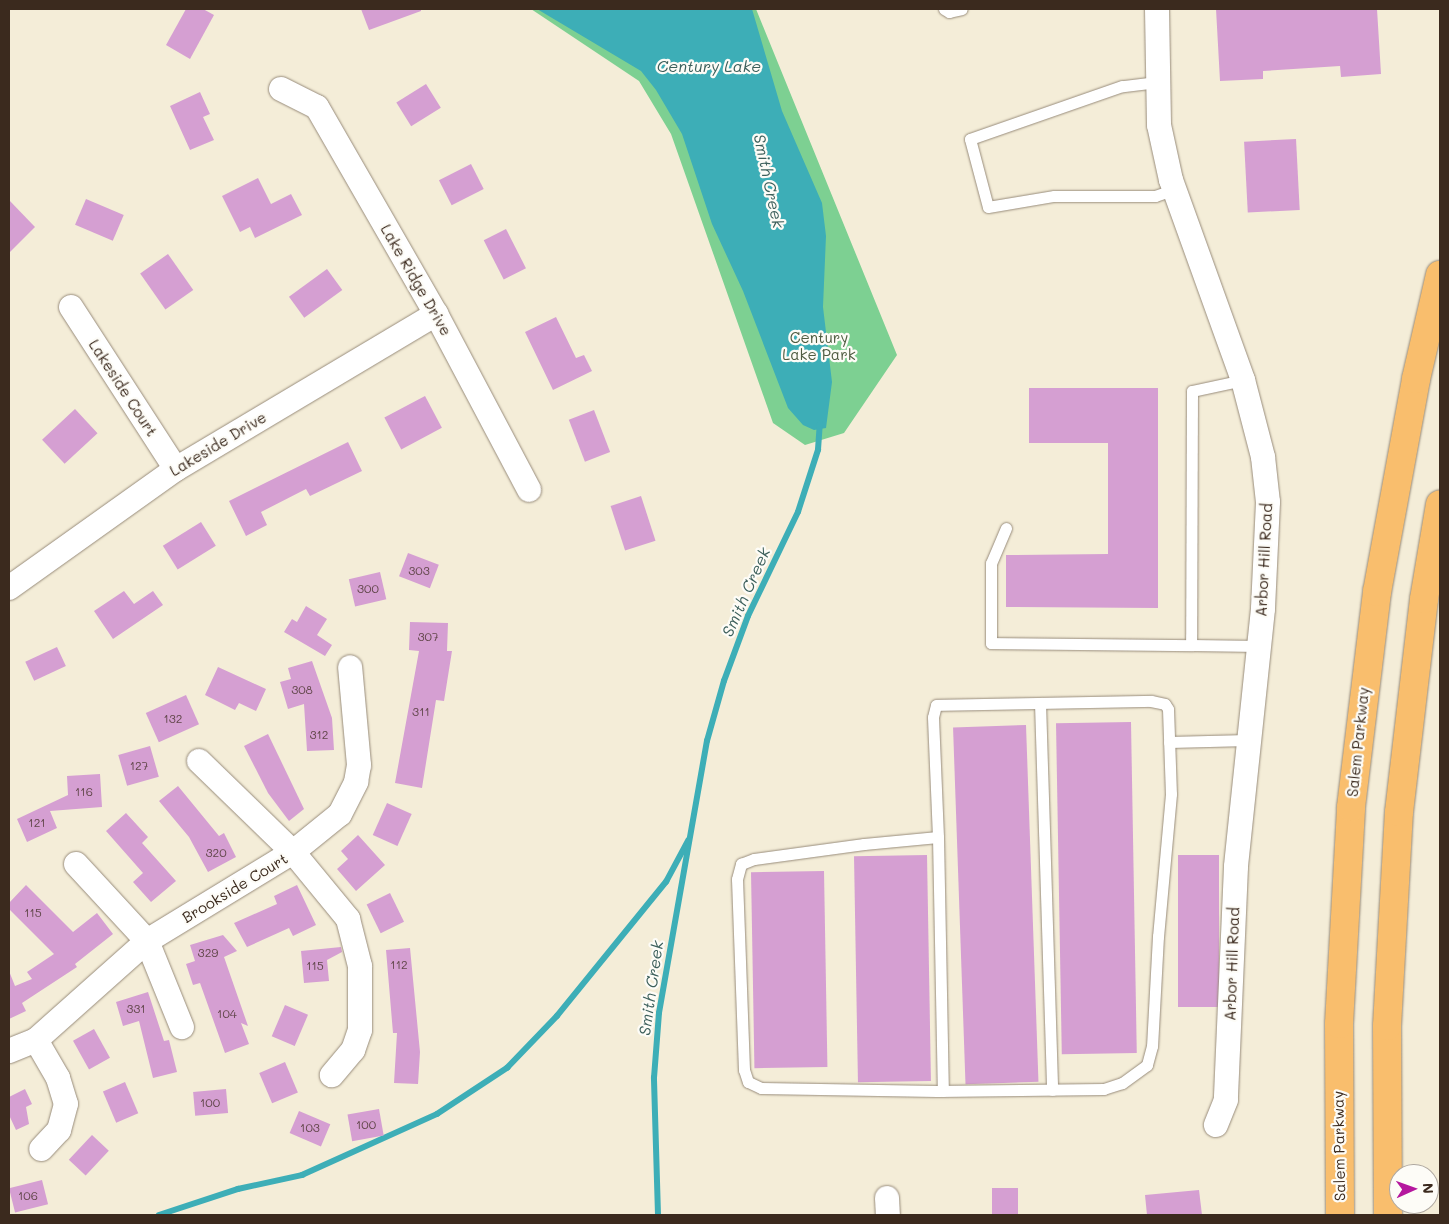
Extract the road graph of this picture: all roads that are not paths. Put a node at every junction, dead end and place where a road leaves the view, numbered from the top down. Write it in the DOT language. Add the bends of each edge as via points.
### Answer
graph roads {
  1 [pos="944,9"];
  2 [pos="962,9"];
  3 [pos="1157,9"];
  4 [pos="1157,82"];
  5 [pos="281,89"];
  6 [pos="1175,189"];
  7 [pos="1440,275"];
  8 [pos="71,307"];
  9 [pos="436,314"];
  10 [pos="1243,380"];
  11 [pos="176,469"];
  12 [pos="530,490"];
  13 [pos="1440,504"];
  14 [pos="1006,528"];
  15 [pos="9,588"];
  16 [pos="1440,626"];
  17 [pos="1190,645"];
  18 [pos="1259,646"];
  19 [pos="350,667"];
  20 [pos="1040,703"];
  21 [pos="1248,740"];
  22 [pos="1169,742"];
  23 [pos="199,761"];
  24 [pos="1399,812"];
  25 [pos="938,837"];
  26 [pos="293,852"];
  27 [pos="76,864"];
  28 [pos="147,941"];
  29 [pos="182,1027"];
  30 [pos="36,1040"];
  31 [pos="9,1051"];
  32 [pos="332,1076"];
  33 [pos="1052,1090"];
  34 [pos="943,1091"];
  35 [pos="1216,1125"];
  36 [pos="41,1149"];
  37 [pos="1340,1215"];
  38 [pos="1388,1215"];
  1 -- 2 [label="lane" via="949,12"];
  3 -- 4 [label="street, Arbor Hill Road"];
  4 -- 6 [label="street, Arbor Hill Road" via="1159,125"];
  4 -- 6 [label="lane" via="1122,86 970,140 988,207 1054,196 1155,196"];
  5 -- 9 [label="street, Lake Ridge Drive" via="316,107"];
  6 -- 10 [label="street, Arbor Hill Road"];
  7 -- 37 [label="highway, Salem Parkway" via="1416,379 1377,592 1351,807 1339,1024"];
  8 -- 11 [label="street, Lakeside Court"];
  9 -- 11 [label="street, Lakeside Drive"];
  9 -- 12 [label="street, Lake Ridge Drive"];
  10 -- 17 [label="lane" via="1192,391"];
  10 -- 18 [label="street, Arbor Hill Road" via="1263,457 1268,502"];
  11 -- 15 [label="street, Lakeside Drive"];
  13 -- 24 [label="highway" via="1424,599"];
  14 -- 17 [label="lane" via="991,563 991,643"];
  16 -- 24 [label="highway"];
  17 -- 18 [label="lane"];
  18 -- 21 [label="street, Arbor Hill Road"];
  19 -- 26 [label="street, Brookside Court" via="359,738 356,782 340,814"];
  20 -- 22 [label="lane" via="1151,701 1164,704 1168,710"];
  20 -- 25 [label="lane" via="936,705 933,717"];
  20 -- 33 [label="lane"];
  21 -- 22 [label="lane"];
  21 -- 35 [label="street, Arbor Hill Road" via="1236,867 1226,1100"];
  22 -- 33 [label="lane" via="1171,794 1152,1046 1147,1065 1122,1083 1104,1090"];
  23 -- 26 [label="street"];
  24 -- 38 [label="highway" via="1387,1026"];
  25 -- 34 [label="lane"];
  25 -- 34 [label="lane" via="754,860 742,864 737,879 744,1070 748,1082 761,1088"];
  26 -- 28 [label="street, Brookside Court"];
  26 -- 32 [label="street" via="348,919 360,966 360,1030 353,1050"];
  27 -- 28 [label="street"];
  28 -- 29 [label="street"];
  28 -- 30 [label="street, Brookside Court"];
  30 -- 31 [label="street, Brookside Court"];
  30 -- 36 [label="street" via="58,1078 66,1104 59,1130"];
  33 -- 34 [label="lane"];
}
